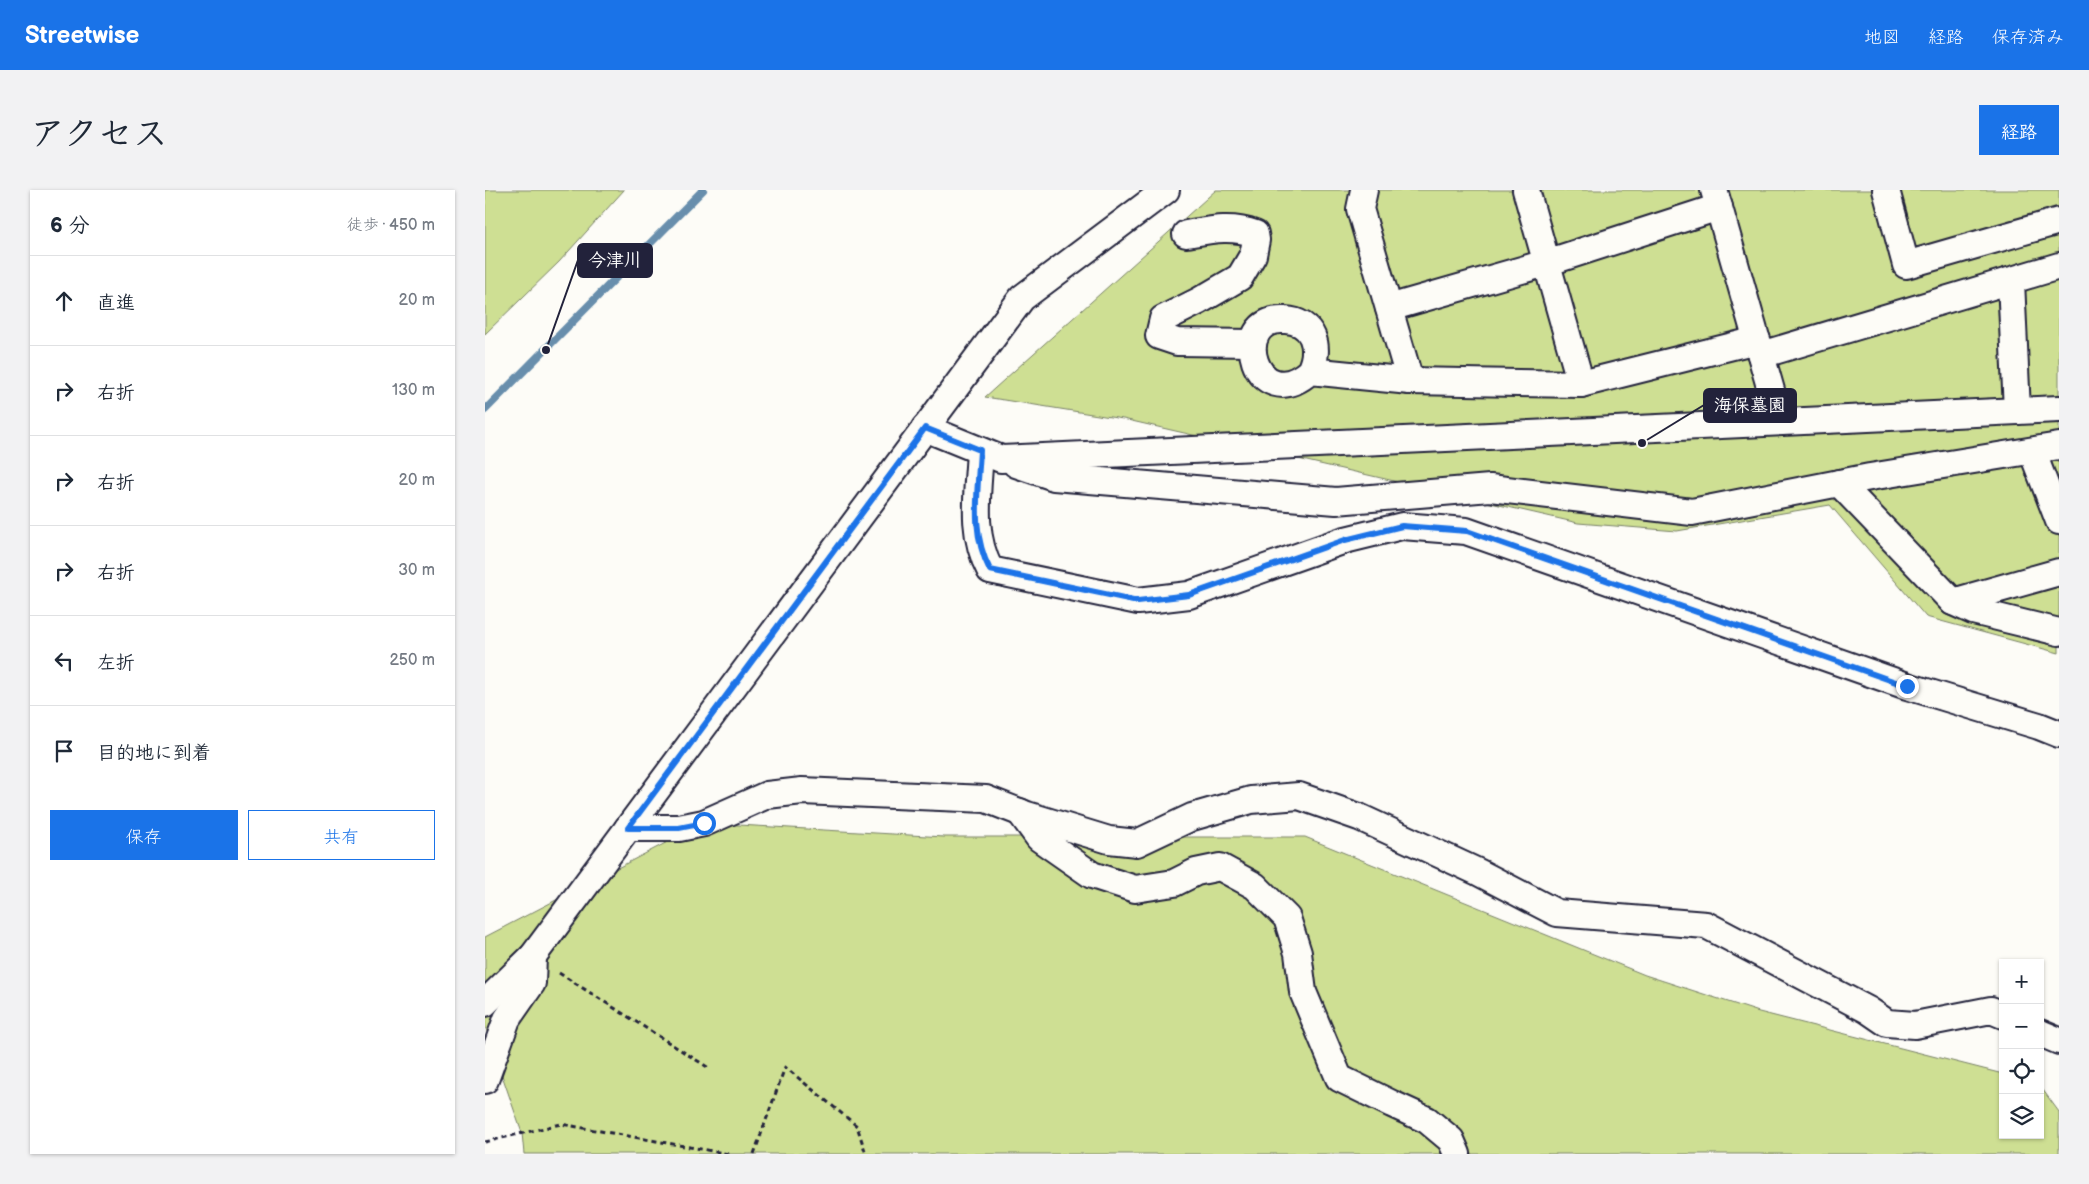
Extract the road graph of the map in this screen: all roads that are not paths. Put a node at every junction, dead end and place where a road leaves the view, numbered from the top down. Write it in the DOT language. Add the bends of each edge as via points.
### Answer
graph roads {
  1 [pos="1166,190"];
  2 [pos="1364,190"];
  3 [pos="1525,190"];
  4 [pos="1886,190"];
  5 [pos="1717,198"];
  6 [pos="2059,221"];
  7 [pos="1185,234"];
  8 [pos="1546,263"];
  9 [pos="2059,266"];
  10 [pos="2011,280"];
  11 [pos="1389,308"];
  12 [pos="1253,343"];
  13 [pos="1759,347"];
  14 [pos="1310,371"];
  15 [pos="1410,381"];
  16 [pos="1581,384"];
  17 [pos="2059,409"];
  18 [pos="2017,411"];
  19 [pos="1780,422"];
  20 [pos="925,428"];
  21 [pos="2059,446"];
  22 [pos="2032,450"];
  23 [pos="991,455"];
  24 [pos="1839,483"];
  25 [pos="2059,521"];
  26 [pos="2059,572"];
  27 [pos="1953,602"];
  28 [pos="2059,632"];
  29 [pos="2059,734"];
  30 [pos="1020,812"];
  31 [pos="628,828"];
  32 [pos="533,956"];
  33 [pos="485,1003"];
  34 [pos="1999,1014"];
  35 [pos="2044,1035"];
  36 [pos="2059,1041"];
  37 [pos="485,1080"];
  38 [pos="1457,1154"];
  1 -- 20 [label="street" via="1022,298"];
  2 -- 11 [label="street" via="1360,209"];
  3 -- 8 [label="street"];
  4 -- 6 [label="street" via="1906,265"];
  5 -- 8 [label="street"];
  5 -- 13 [label="street"];
  7 -- 12 [label="street" via="1227,228 1255,234 1256,240 1253,255 1239,277 1163,319 1159,336 1177,342"];
  8 -- 11 [label="street"];
  8 -- 16 [label="street"];
  9 -- 10 [label="street"];
  10 -- 13 [label="street"];
  10 -- 18 [label="street"];
  11 -- 15 [label="street"];
  12 -- 14 [label="street" via="1252,356 1256,368 1276,383 1300,379"];
  12 -- 14 [label="street" via="1258,332 1268,323 1280,319 1303,325 1312,335 1316,347"];
  13 -- 16 [label="street"];
  13 -- 19 [label="street"];
  14 -- 15 [label="street"];
  15 -- 16 [label="street"];
  17 -- 18 [label="street"];
  18 -- 19 [label="street"];
  19 -- 23 [label="street"];
  20 -- 23 [label="street"];
  20 -- 31 [label="street"];
  21 -- 22 [label="street"];
  22 -- 24 [label="street"];
  22 -- 25 [label="street"];
  23 -- 24 [label="street" via="1054,477 1336,501 1490,488 1692,512"];
  23 -- 29 [label="street" via="976,524 982,554 990,570 1138,601 1189,595 1345,540 1402,526 1467,531 1907,686"];
  24 -- 27 [label="street"];
  26 -- 27 [label="street"];
  27 -- 28 [label="street" via="1973,611"];
  30 -- 31 [label="street" via="986,799 802,791 767,795 704,823 679,828"];
  30 -- 34 [label="street" via="1109,840 1137,843 1200,815 1251,800 1299,796 1359,817 1557,913 1706,925 1887,1023 1915,1025 1991,1010"];
  30 -- 38 [label="street" via="1039,838 1092,875 1135,889 1174,883 1196,872 1221,867 1255,886 1287,918 1298,953 1303,992 1339,1078 1427,1120 1451,1140"];
  31 -- 32 [label="street"];
  32 -- 33 [label="street"];
  32 -- 37 [label="street" via="532,983 507,1019"];
  35 -- 36 [label="street"];
}
